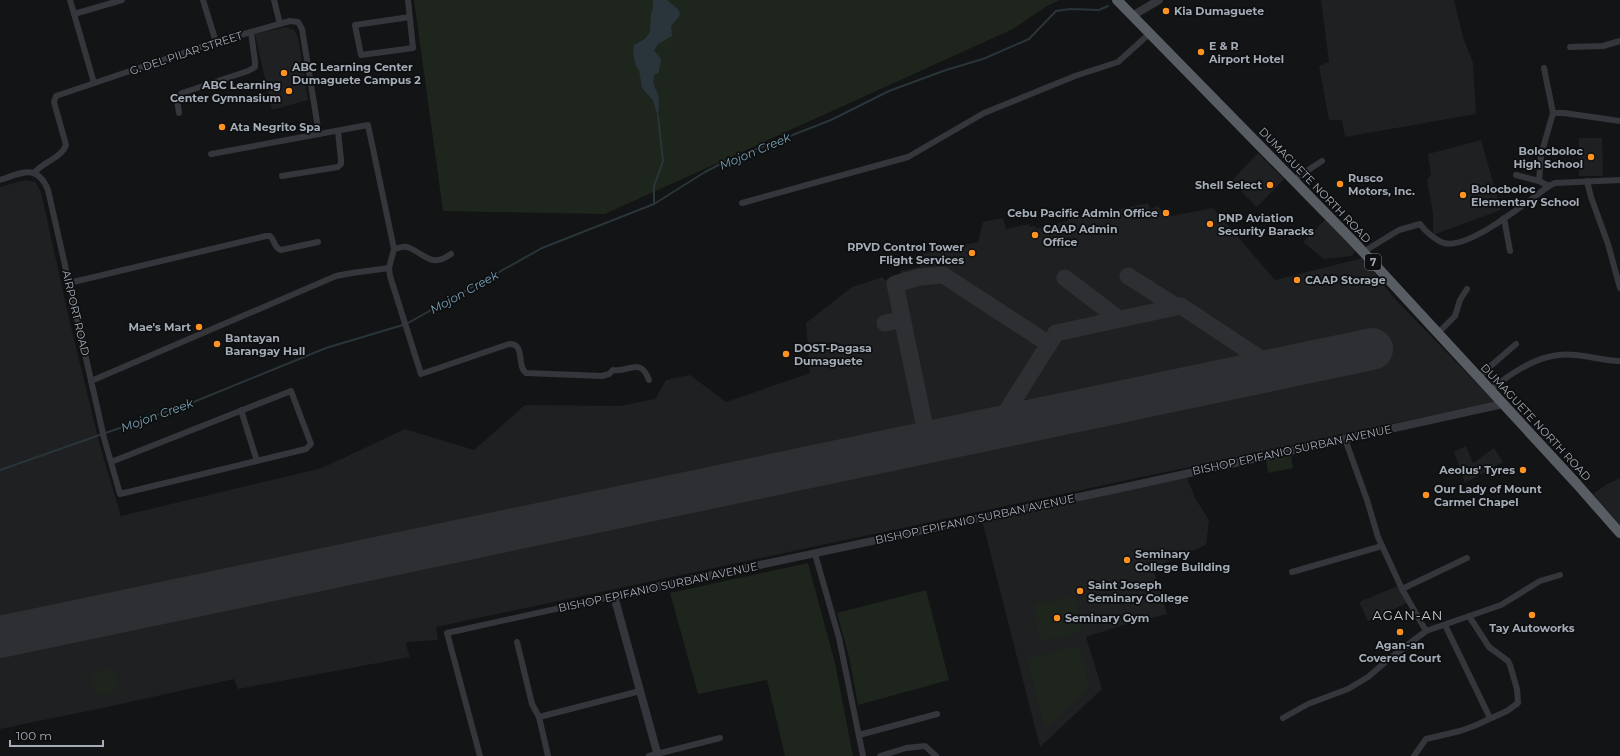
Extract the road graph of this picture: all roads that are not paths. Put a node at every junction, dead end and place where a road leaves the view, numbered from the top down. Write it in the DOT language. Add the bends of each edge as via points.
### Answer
graph roads {
  1 [pos="70,0"];
  2 [pos="122,0"];
  3 [pos="203,0"];
  4 [pos="274,0"];
  5 [pos="408,0"];
  6 [pos="1117,0"];
  7 [pos="1159,0"];
  8 [pos="74,14"];
  9 [pos="1132,16"];
  10 [pos="410,17"];
  11 [pos="280,24"];
  12 [pos="250,32"];
  13 [pos="1149,34"];
  14 [pos="1620,41"];
  15 [pos="216,42"];
  16 [pos="1570,47"];
  17 [pos="1544,68"];
  18 [pos="94,83"];
  19 [pos="179,113"];
  20 [pos="1553,113"];
  21 [pos="1620,121"];
  22 [pos="338,131"];
  23 [pos="319,134"];
  24 [pos="211,154"];
  25 [pos="1322,162"];
  26 [pos="35,172"];
  27 [pos="1516,175"];
  28 [pos="282,176"];
  29 [pos="0,180"];
  30 [pos="1293,180"];
  31 [pos="1539,181"];
  32 [pos="1587,181"];
  33 [pos="1620,181"];
  34 [pos="1549,186"];
  35 [pos="742,203"];
  36 [pos="1504,218"];
  37 [pos="318,242"];
  38 [pos="394,249"];
  39 [pos="1510,251"];
  40 [pos="1363,252"];
  41 [pos="451,254"];
  42 [pos="389,268"];
  43 [pos="69,282"];
  44 [pos="1467,288"];
  45 [pos="1620,288"];
  46 [pos="1438,334"];
  47 [pos="1516,344"];
  48 [pos="1620,361"];
  49 [pos="1478,377"];
  50 [pos="649,380"];
  51 [pos="91,381"];
  52 [pos="1490,390"];
  53 [pos="1503,404"];
  54 [pos="241,410"];
  55 [pos="1345,439"];
  56 [pos="257,461"];
  57 [pos="111,462"];
  58 [pos="1620,533"];
  59 [pos="1382,546"];
  60 [pos="815,554"];
  61 [pos="1467,558"];
  62 [pos="1292,572"];
  63 [pos="1560,575"];
  64 [pos="1402,589"];
  65 [pos="614,596"];
  66 [pos="1469,616"];
  67 [pos="1445,625"];
  68 [pos="1426,631"];
  69 [pos="517,642"];
  70 [pos="640,691"];
  71 [pos="937,714"];
  72 [pos="539,717"];
  73 [pos="1283,718"];
  74 [pos="1490,718"];
  75 [pos="859,736"];
  76 [pos="720,738"];
  77 [pos="657,755"];
  78 [pos="480,756"];
  79 [pos="548,756"];
  80 [pos="649,756"];
  81 [pos="864,756"];
  82 [pos="880,756"];
  83 [pos="936,756"];
  84 [pos="1414,756"];
  1 -- 8 [label="street"];
  2 -- 8 [label="street"];
  3 -- 15 [label="street"];
  4 -- 11 [label="street"];
  5 -- 10 [label="street"];
  6 -- 9 [label="highway, DUMAGUETE NORTH ROAD / 7"];
  7 -- 9 [label="street"];
  8 -- 18 [label="street"];
  9 -- 13 [label="highway, DUMAGUETE NORTH ROAD / 7"];
  10 -- 10 [label="street" via="413,48 361,55 355,25"];
  11 -- 12 [label="street, G. DEL PILAR STREET"];
  11 -- 23 [label="street, G. DEL PILAR STREET" via="294,21 300,25"];
  12 -- 15 [label="street, G. DEL PILAR STREET"];
  12 -- 19 [label="street" via="255,67 182,93 177,99"];
  13 -- 30 [label="highway, DUMAGUETE NORTH ROAD / 7"];
  13 -- 35 [label="street" via="1118,62 1075,76 984,113 908,157"];
  14 -- 16 [label="street" via="1603,46"];
  15 -- 18 [label="street, G. DEL PILAR STREET"];
  17 -- 20 [label="street"];
  18 -- 26 [label="street, G. DEL PILAR STREET" via="54,98 66,145 60,155"];
  20 -- 21 [label="street"];
  20 -- 31 [label="street" via="1541,155"];
  22 -- 23 [label="street"];
  22 -- 28 [label="street" via="341,160 338,167"];
  22 -- 38 [label="street" via="368,125"];
  23 -- 24 [label="street"];
  25 -- 30 [label="street"];
  26 -- 29 [label="street" via="24,172"];
  26 -- 43 [label="street, AIRPORT ROAD" via="42,178 48,190"];
  27 -- 31 [label="street"];
  30 -- 40 [label="highway, DUMAGUETE NORTH ROAD / 7"];
  31 -- 34 [label="street"];
  32 -- 33 [label="street"];
  32 -- 34 [label="street" via="1555,183"];
  32 -- 45 [label="street"];
  34 -- 36 [label="street"];
  36 -- 39 [label="street"];
  36 -- 40 [label="street" via="1474,237 1454,243 1436,240 1420,224 1399,230"];
  37 -- 43 [label="street" via="281,250 276,247 270,236 266,236"];
  38 -- 41 [label="street" via="406,247 421,256 435,260 445,259"];
  38 -- 42 [label="street"];
  40 -- 46 [label="highway, DUMAGUETE NORTH ROAD / 7"];
  42 -- 50 [label="street" via="421,374 513,343 519,349 522,368 526,373 602,376 613,370 637,366 642,368"];
  42 -- 51 [label="street" via="336,276"];
  43 -- 51 [label="street, AIRPORT ROAD"];
  44 -- 46 [label="street" via="1455,316"];
  46 -- 49 [label="highway, DUMAGUETE NORTH ROAD / 7"];
  47 -- 49 [label="street"];
  48 -- 52 [label="street" via="1559,354 1529,364"];
  49 -- 52 [label="highway, DUMAGUETE NORTH ROAD / 7"];
  51 -- 57 [label="street, AIRPORT ROAD"];
  52 -- 53 [label="highway, DUMAGUETE NORTH ROAD / 7"];
  53 -- 55 [label="street, BISHOP EPIFANIO SURBAN AVENUE"];
  53 -- 58 [label="highway, DUMAGUETE NORTH ROAD / 7"];
  54 -- 56 [label="street"];
  54 -- 56 [label="street" via="291,391 311,444 306,449"];
  54 -- 57 [label="street"];
  55 -- 59 [label="street"];
  55 -- 60 [label="street, BISHOP EPIFANIO SURBAN AVENUE"];
  56 -- 57 [label="street, AIRPORT ROAD" via="120,494"];
  59 -- 62 [label="street"];
  59 -- 64 [label="street"];
  60 -- 65 [label="street, BISHOP EPIFANIO SURBAN AVENUE"];
  60 -- 75 [label="street" via="839,638"];
  61 -- 64 [label="street"];
  63 -- 66 [label="street" via="1540,581 1501,605"];
  64 -- 68 [label="street"];
  65 -- 70 [label="street"];
  65 -- 78 [label="street, BISHOP EPIFANIO SURBAN AVENUE" via="447,633"];
  66 -- 67 [label="street"];
  66 -- 74 [label="street" via="1489,647 1508,660 1517,688 1518,703"];
  67 -- 68 [label="street"];
  67 -- 74 [label="street"];
  68 -- 73 [label="street" via="1348,690 1308,704"];
  69 -- 72 [label="street" via="532,704"];
  70 -- 72 [label="street"];
  70 -- 77 [label="street"];
  71 -- 75 [label="street"];
  72 -- 79 [label="street"];
  74 -- 84 [label="street" via="1460,731 1426,739"];
  75 -- 81 [label="street"];
  76 -- 77 [label="street"];
  77 -- 80 [label="street"];
  82 -- 83 [label="street" via="906,748 925,746"];
}
